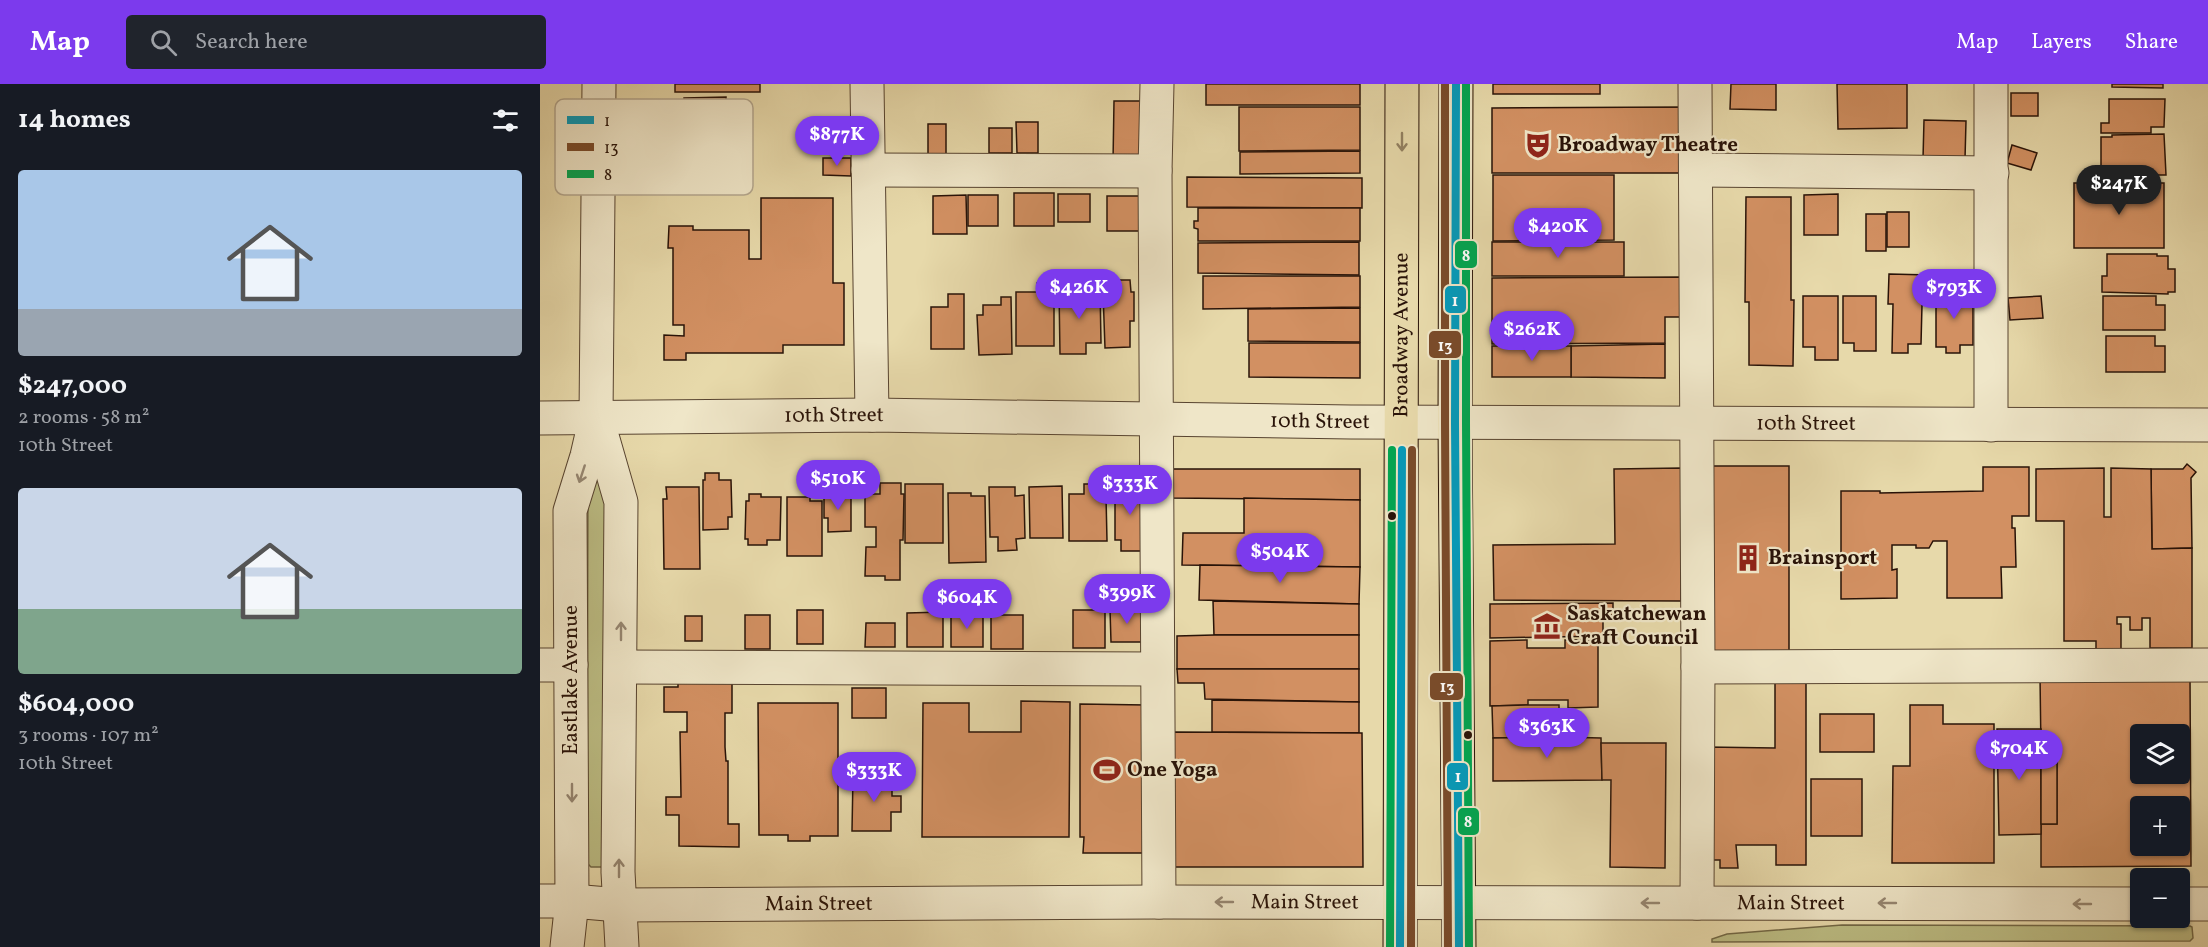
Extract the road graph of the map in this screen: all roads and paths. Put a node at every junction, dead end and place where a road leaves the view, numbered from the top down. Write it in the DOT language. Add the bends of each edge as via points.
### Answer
graph roads {
  1 [pos="599,84"];
  2 [pos="867,84"];
  3 [pos="1157,84"];
  4 [pos="1402,84"];
  5 [pos="1456,84"];
  6 [pos="1695,84"];
  7 [pos="1991,84"];
  8 [pos="599,99"];
  9 [pos="868,170"];
  10 [pos="1696,170"];
  11 [pos="1155,171"];
  12 [pos="1992,173"];
  13 [pos="598,195"];
  14 [pos="872,415"];
  15 [pos="596,417"];
  16 [pos="540,418"];
  17 [pos="1156,420"];
  18 [pos="1402,422"];
  19 [pos="1696,422"];
  20 [pos="1455,423"];
  21 [pos="1991,425"];
  22 [pos="2208,425"];
  23 [pos="555,665"];
  24 [pos="2208,665"];
  25 [pos="621,667"];
  26 [pos="1698,667"];
  27 [pos="1157,669"];
  28 [pos="540,901"];
  29 [pos="572,901"];
  30 [pos="1159,902"];
  31 [pos="1400,902"];
  32 [pos="1458,902"];
  33 [pos="1697,903"];
  34 [pos="2130,904"];
  35 [pos="2190,904"];
  36 [pos="2208,904"];
  37 [pos="619,905"];
  38 [pos="567,947"];
  39 [pos="622,947"];
  40 [pos="1400,947"];
  41 [pos="1459,947"];
  1 -- 8 [label="street, Eastlake Avenue"];
  2 -- 9 [label="street"];
  3 -- 11 [label="street"];
  4 -- 18 [label="main road, Broadway Avenue, one-way"];
  5 -- 20 [label="main road"];
  6 -- 10 [label="street"];
  7 -- 12 [label="street"];
  9 -- 11 [label="street"];
  9 -- 14 [label="street"];
  10 -- 12 [label="street"];
  10 -- 19 [label="street"];
  11 -- 17 [label="street"];
  12 -- 21 [label="street"];
  13 -- 15 [label="street, Eastlake Avenue"];
  14 -- 15 [label="street, 10th Street"];
  14 -- 17 [label="street, 10th Street"];
  15 -- 16 [label="street, 10th Street"];
  15 -- 23 [label="street, Eastlake Avenue, one-way" via="570,511"];
  25 -- 15 [label="street, Eastlake Avenue, one-way" via="621,502"];
  17 -- 18 [label="street, 10th Street"];
  17 -- 27 [label="street"];
  18 -- 20 [label="street, 10th Street"];
  18 -- 31 [label="main road, Broadway Avenue"];
  19 -- 20 [label="street, 10th Street"];
  19 -- 21 [label="street, 10th Street"];
  19 -- 26 [label="street"];
  20 -- 32 [label="main road"];
  21 -- 22 [label="street, 10th Street"];
  23 -- 29 [label="street, Eastlake Avenue, one-way"];
  24 -- 26 [label="street"];
  25 -- 27 [label="street"];
  37 -- 25 [label="street, Eastlake Avenue, one-way"];
  26 -- 33 [label="street"];
  27 -- 30 [label="street"];
  28 -- 29 [label="street, Main Street"];
  29 -- 37 [label="street, Main Street"];
  29 -- 38 [label="street, Eastlake Avenue"];
  31 -- 30 [label="street, Main Street, one-way"];
  30 -- 37 [label="street, Main Street"];
  31 -- 32 [label="street, Main Street"];
  31 -- 40 [label="main road, Broadway Avenue"];
  33 -- 32 [label="street, Main Street, one-way"];
  32 -- 41 [label="main road"];
  34 -- 33 [label="street, Main Street, one-way"];
  35 -- 36 [label="street"];
  37 -- 39 [label="street, Eastlake Avenue"];
}
